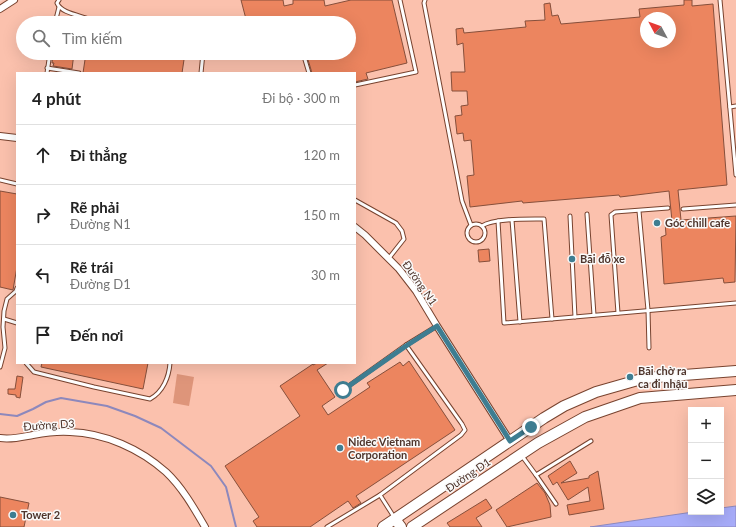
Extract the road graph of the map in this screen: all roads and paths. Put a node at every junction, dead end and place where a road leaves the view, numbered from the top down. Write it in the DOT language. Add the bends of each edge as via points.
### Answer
graph roads {
  1 [pos="14,0"];
  2 [pos="58,0"];
  3 [pos="400,0"];
  4 [pos="425,0"];
  5 [pos="720,0"];
  6 [pos="59,6"];
  7 [pos="0,9"];
  8 [pos="57,16"];
  9 [pos="82,16"];
  10 [pos="49,60"];
  11 [pos="202,60"];
  12 [pos="305,60"];
  13 [pos="47,68"];
  14 [pos="47,72"];
  15 [pos="73,72"];
  16 [pos="201,72"];
  17 [pos="309,72"];
  18 [pos="356,85"];
  19 [pos="736,106"];
  20 [pos="730,107"];
  21 [pos="0,136"];
  22 [pos="16,138"];
  23 [pos="736,175"];
  24 [pos="0,180"];
  25 [pos="16,184"];
  26 [pos="356,201"];
  27 [pos="736,205"];
  28 [pos="668,208"];
  29 [pos="683,209"];
  30 [pos="639,211"];
  31 [pos="587,214"];
  32 [pos="570,216"];
  33 [pos="512,220"];
  34 [pos="498,221"];
  35 [pos="471,225"];
  36 [pos="482,226"];
  37 [pos="356,228"];
  38 [pos="389,258"];
  39 [pos="16,291"];
  40 [pos="736,303"];
  41 [pos="648,310"];
  42 [pos="618,313"];
  43 [pos="594,315"];
  44 [pos="575,317"];
  45 [pos="4,319"];
  46 [pos="552,319"];
  47 [pos="16,322"];
  48 [pos="520,322"];
  49 [pos="437,326"];
  50 [pos="406,346"];
  51 [pos="649,348"];
  52 [pos="27,364"];
  53 [pos="170,364"];
  54 [pos="0,367"];
  55 [pos="736,371"];
  56 [pos="343,390"];
  57 [pos="736,390"];
  58 [pos="0,438"];
  59 [pos="510,441"];
  60 [pos="591,441"];
  61 [pos="521,455"];
  62 [pos="536,475"];
  63 [pos="380,495"];
  64 [pos="556,504"];
  65 [pos="398,523"];
  66 [pos="205,527"];
  67 [pos="327,527"];
  68 [pos="383,527"];
  69 [pos="412,527"];
  1 -- 7 [label="street"];
  2 -- 6 [label="lane"];
  3 -- 18 [label="lane" via="416,72"];
  4 -- 35 [label="lane" via="462,201"];
  5 -- 20 [label="lane"];
  6 -- 8 [label="lane"];
  6 -- 9 [label="lane" via="70,13"];
  10 -- 13 [label="lane"];
  11 -- 16 [label="lane"];
  12 -- 17 [label="lane"];
  13 -- 14 [label="lane"];
  13 -- 15 [label="lane"];
  19 -- 20 [label="lane"];
  20 -- 23 [label="lane"];
  21 -- 22 [label="street"];
  24 -- 25 [label="lane"];
  26 -- 38 [label="lane" via="396,223 402,231 404,239"];
  27 -- 29 [label="lane"];
  28 -- 30 [label="lane"];
  30 -- 41 [label="lane"];
  30 -- 42 [label="lane" via="615,212 611,215"];
  31 -- 43 [label="lane"];
  32 -- 44 [label="lane"];
  33 -- 34 [label="lane"];
  33 -- 46 [label="lane" via="544,219"];
  33 -- 48 [label="lane"];
  34 -- 36 [label="lane"];
  34 -- 48 [label="lane" via="504,323"];
  35 -- 36 [label="lane"];
  35 -- 36 [label="lane" via="467,235 475,242 481,241 484,236"];
  37 -- 38 [label="street, Đường N1"];
  38 -- 49 [label="street, Đường N1" via="416,291"];
  39 -- 45 [label="lane" via="7,299"];
  40 -- 41 [label="lane"];
  41 -- 42 [label="lane"];
  41 -- 51 [label="lane"];
  42 -- 43 [label="lane"];
  43 -- 44 [label="lane"];
  44 -- 46 [label="lane"];
  45 -- 47 [label="lane"];
  45 -- 54 [label="lane" via="5,348"];
  46 -- 48 [label="lane"];
  49 -- 50 [label="lane"];
  49 -- 59 [label="street, Đường N1"];
  50 -- 56 [label="lane"];
  50 -- 63 [label="lane" via="465,430 462,435"];
  52 -- 53 [label="lane" via="34,372 150,399 158,395"];
  55 -- 59 [label="main road, Đường D1" via="645,378 596,392 564,406"];
  57 -- 61 [label="main road, Đường D1" via="640,398 585,417"];
  58 -- 66 [label="street, Đường D3" via="69,432 97,435 120,443 144,456 166,473 184,494"];
  59 -- 61 [label="main road"];
  59 -- 65 [label="main road, Đường D1" via="417,504"];
  60 -- 62 [label="lane"];
  61 -- 62 [label="lane"];
  61 -- 69 [label="main road, Đường D1"];
  62 -- 64 [label="lane"];
  63 -- 65 [label="lane"];
  63 -- 67 [label="lane"];
  65 -- 68 [label="main road, Đường D1"];
}
